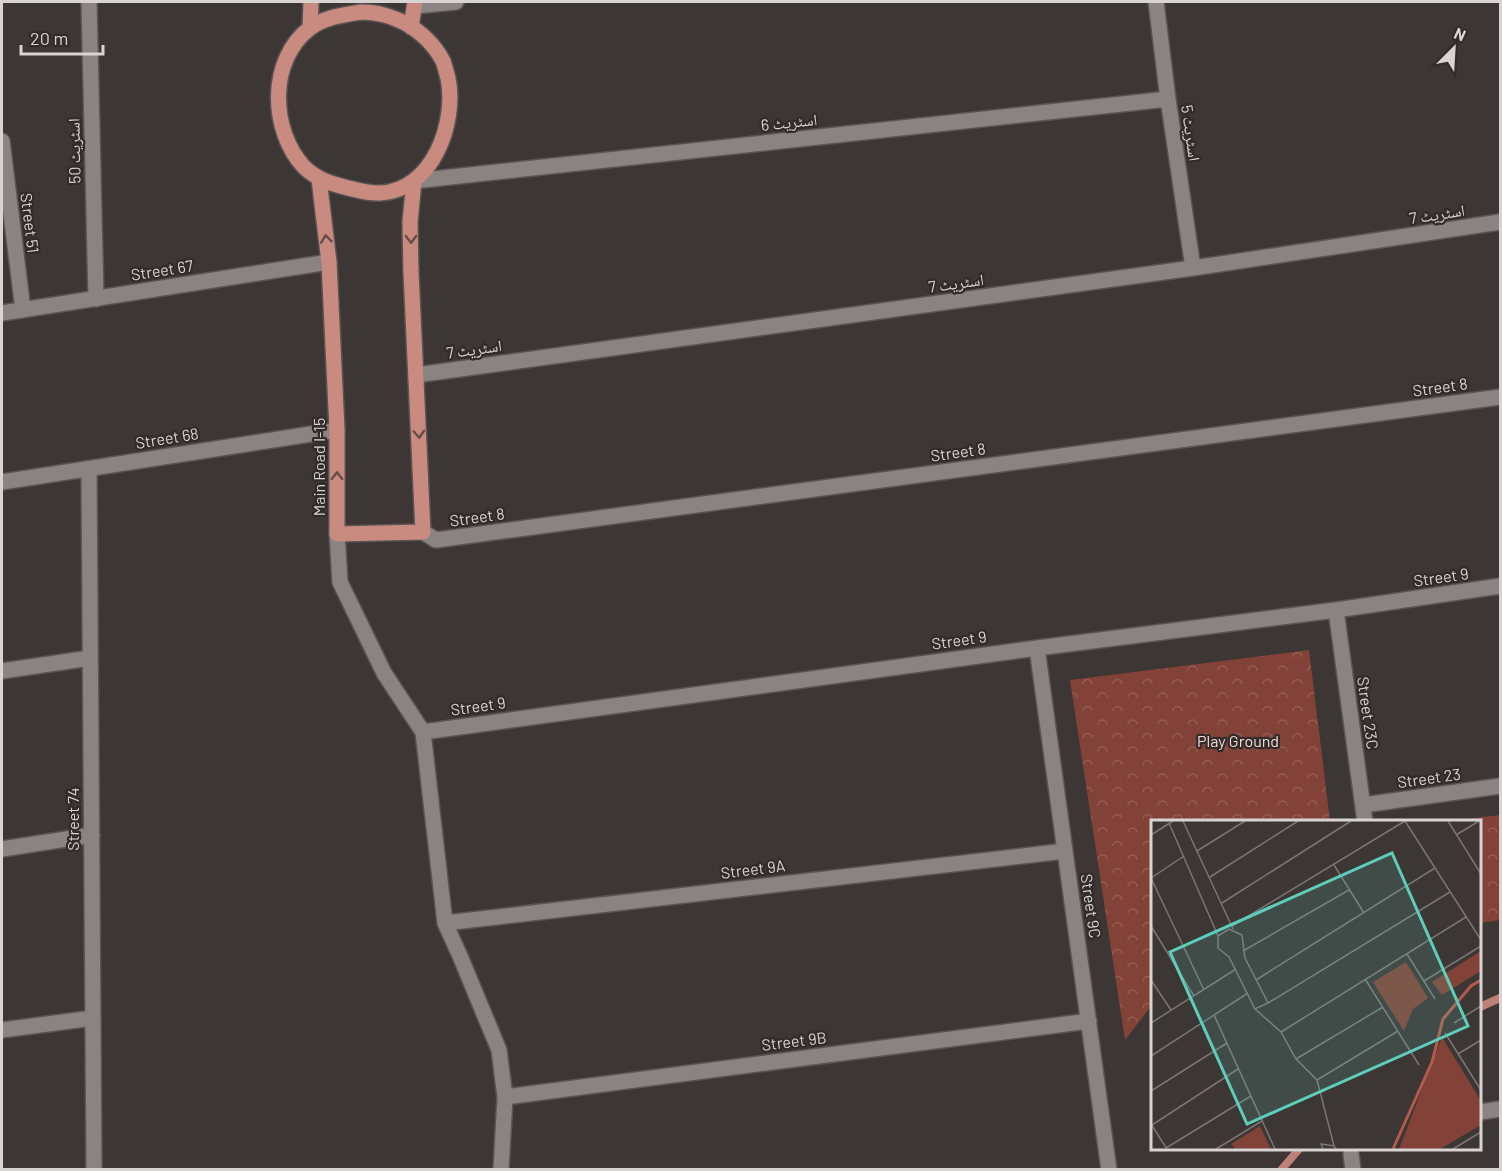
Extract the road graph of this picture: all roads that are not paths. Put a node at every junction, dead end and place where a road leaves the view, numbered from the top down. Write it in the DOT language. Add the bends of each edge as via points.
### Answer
graph roads {
  1 [pos="89,2"];
  2 [pos="311,2"];
  3 [pos="456,2"];
  4 [pos="1156,2"];
  5 [pos="415,4"];
  6 [pos="411,27"];
  7 [pos="310,28"];
  8 [pos="1168,99"];
  9 [pos="2,141"];
  10 [pos="319,179"];
  11 [pos="414,181"];
  12 [pos="1500,222"];
  13 [pos="329,262"];
  14 [pos="1193,268"];
  15 [pos="96,299"];
  16 [pos="23,310"];
  17 [pos="2,313"];
  18 [pos="416,375"];
  19 [pos="1500,397"];
  20 [pos="338,430"];
  21 [pos="89,469"];
  22 [pos="2,482"];
  23 [pos="423,532"];
  24 [pos="337,534"];
  25 [pos="1500,586"];
  26 [pos="1336,610"];
  27 [pos="1037,648"];
  28 [pos="90,658"];
  29 [pos="2,672"];
  30 [pos="423,732"];
  31 [pos="1500,786"];
  32 [pos="1363,805"];
  33 [pos="1365,820"];
  34 [pos="92,835"];
  35 [pos="2,849"];
  36 [pos="1065,851"];
  37 [pos="445,923"];
  38 [pos="93,1018"];
  39 [pos="1089,1021"];
  40 [pos="2,1030"];
  41 [pos="505,1097"];
  42 [pos="1500,1109"];
  43 [pos="1481,1112"];
  44 [pos="94,1170"];
  45 [pos="501,1170"];
  46 [pos="1109,1170"];
  1 -- 15 [label="street, اسٹریٹ 50"];
  2 -- 7 [label="main road"];
  3 -- 5 [label="street"];
  4 -- 8 [label="street, اسٹریٹ 5"];
  5 -- 6 [label="main road"];
  6 -- 7 [label="main road" via="392,17 368,12 345,14"];
  6 -- 11 [label="main road" via="436,49 450,88 449,115 440,147"];
  7 -- 10 [label="main road" via="297,40 286,60 278,99 282,127 291,149"];
  8 -- 11 [label="street, اسٹریٹ 6"];
  8 -- 14 [label="street, اسٹریٹ 5"];
  9 -- 16 [label="street, Street 51"];
  10 -- 11 [label="main road" via="381,193"];
  13 -- 10 [label="main road, Main Road I-15, one-way"];
  11 -- 18 [label="main road, one-way" via="410,222"];
  12 -- 14 [label="street, اسٹریٹ 7"];
  13 -- 15 [label="street, Street 67"];
  13 -- 20 [label="main road, Main Road I-15"];
  14 -- 18 [label="street, اسٹریٹ 7"];
  15 -- 16 [label="street, Street 67"];
  16 -- 17 [label="street, Street 67"];
  18 -- 23 [label="main road, one-way"];
  19 -- 23 [label="street, Street 8" via="436,540"];
  20 -- 21 [label="street, Street 68"];
  24 -- 20 [label="main road, Main Road I-15, one-way"];
  21 -- 22 [label="street, Street 68"];
  21 -- 28 [label="street, Street 74"];
  23 -- 24 [label="main road, Main Road I-15"];
  24 -- 30 [label="street" via="340,582 384,672"];
  25 -- 26 [label="street, Street 9"];
  26 -- 27 [label="street, Street 9"];
  26 -- 32 [label="street, Street 23C"];
  27 -- 30 [label="street, Street 9"];
  27 -- 36 [label="street, Street 9C"];
  28 -- 29 [label="street"];
  28 -- 34 [label="street, Street 74"];
  30 -- 37 [label="street"];
  31 -- 32 [label="street, Street 23"];
  32 -- 33 [label="street, Street 23C"];
  34 -- 35 [label="street"];
  34 -- 38 [label="street, Street 74"];
  36 -- 37 [label="street, Street 9A"];
  36 -- 39 [label="street, Street 9C"];
  37 -- 41 [label="street" via="499,1050"];
  38 -- 40 [label="street"];
  38 -- 44 [label="street, Street 74"];
  39 -- 41 [label="street, Street 9B"];
  39 -- 46 [label="street, Street 9C"];
  41 -- 45 [label="street"];
  42 -- 43 [label="street"];
}
